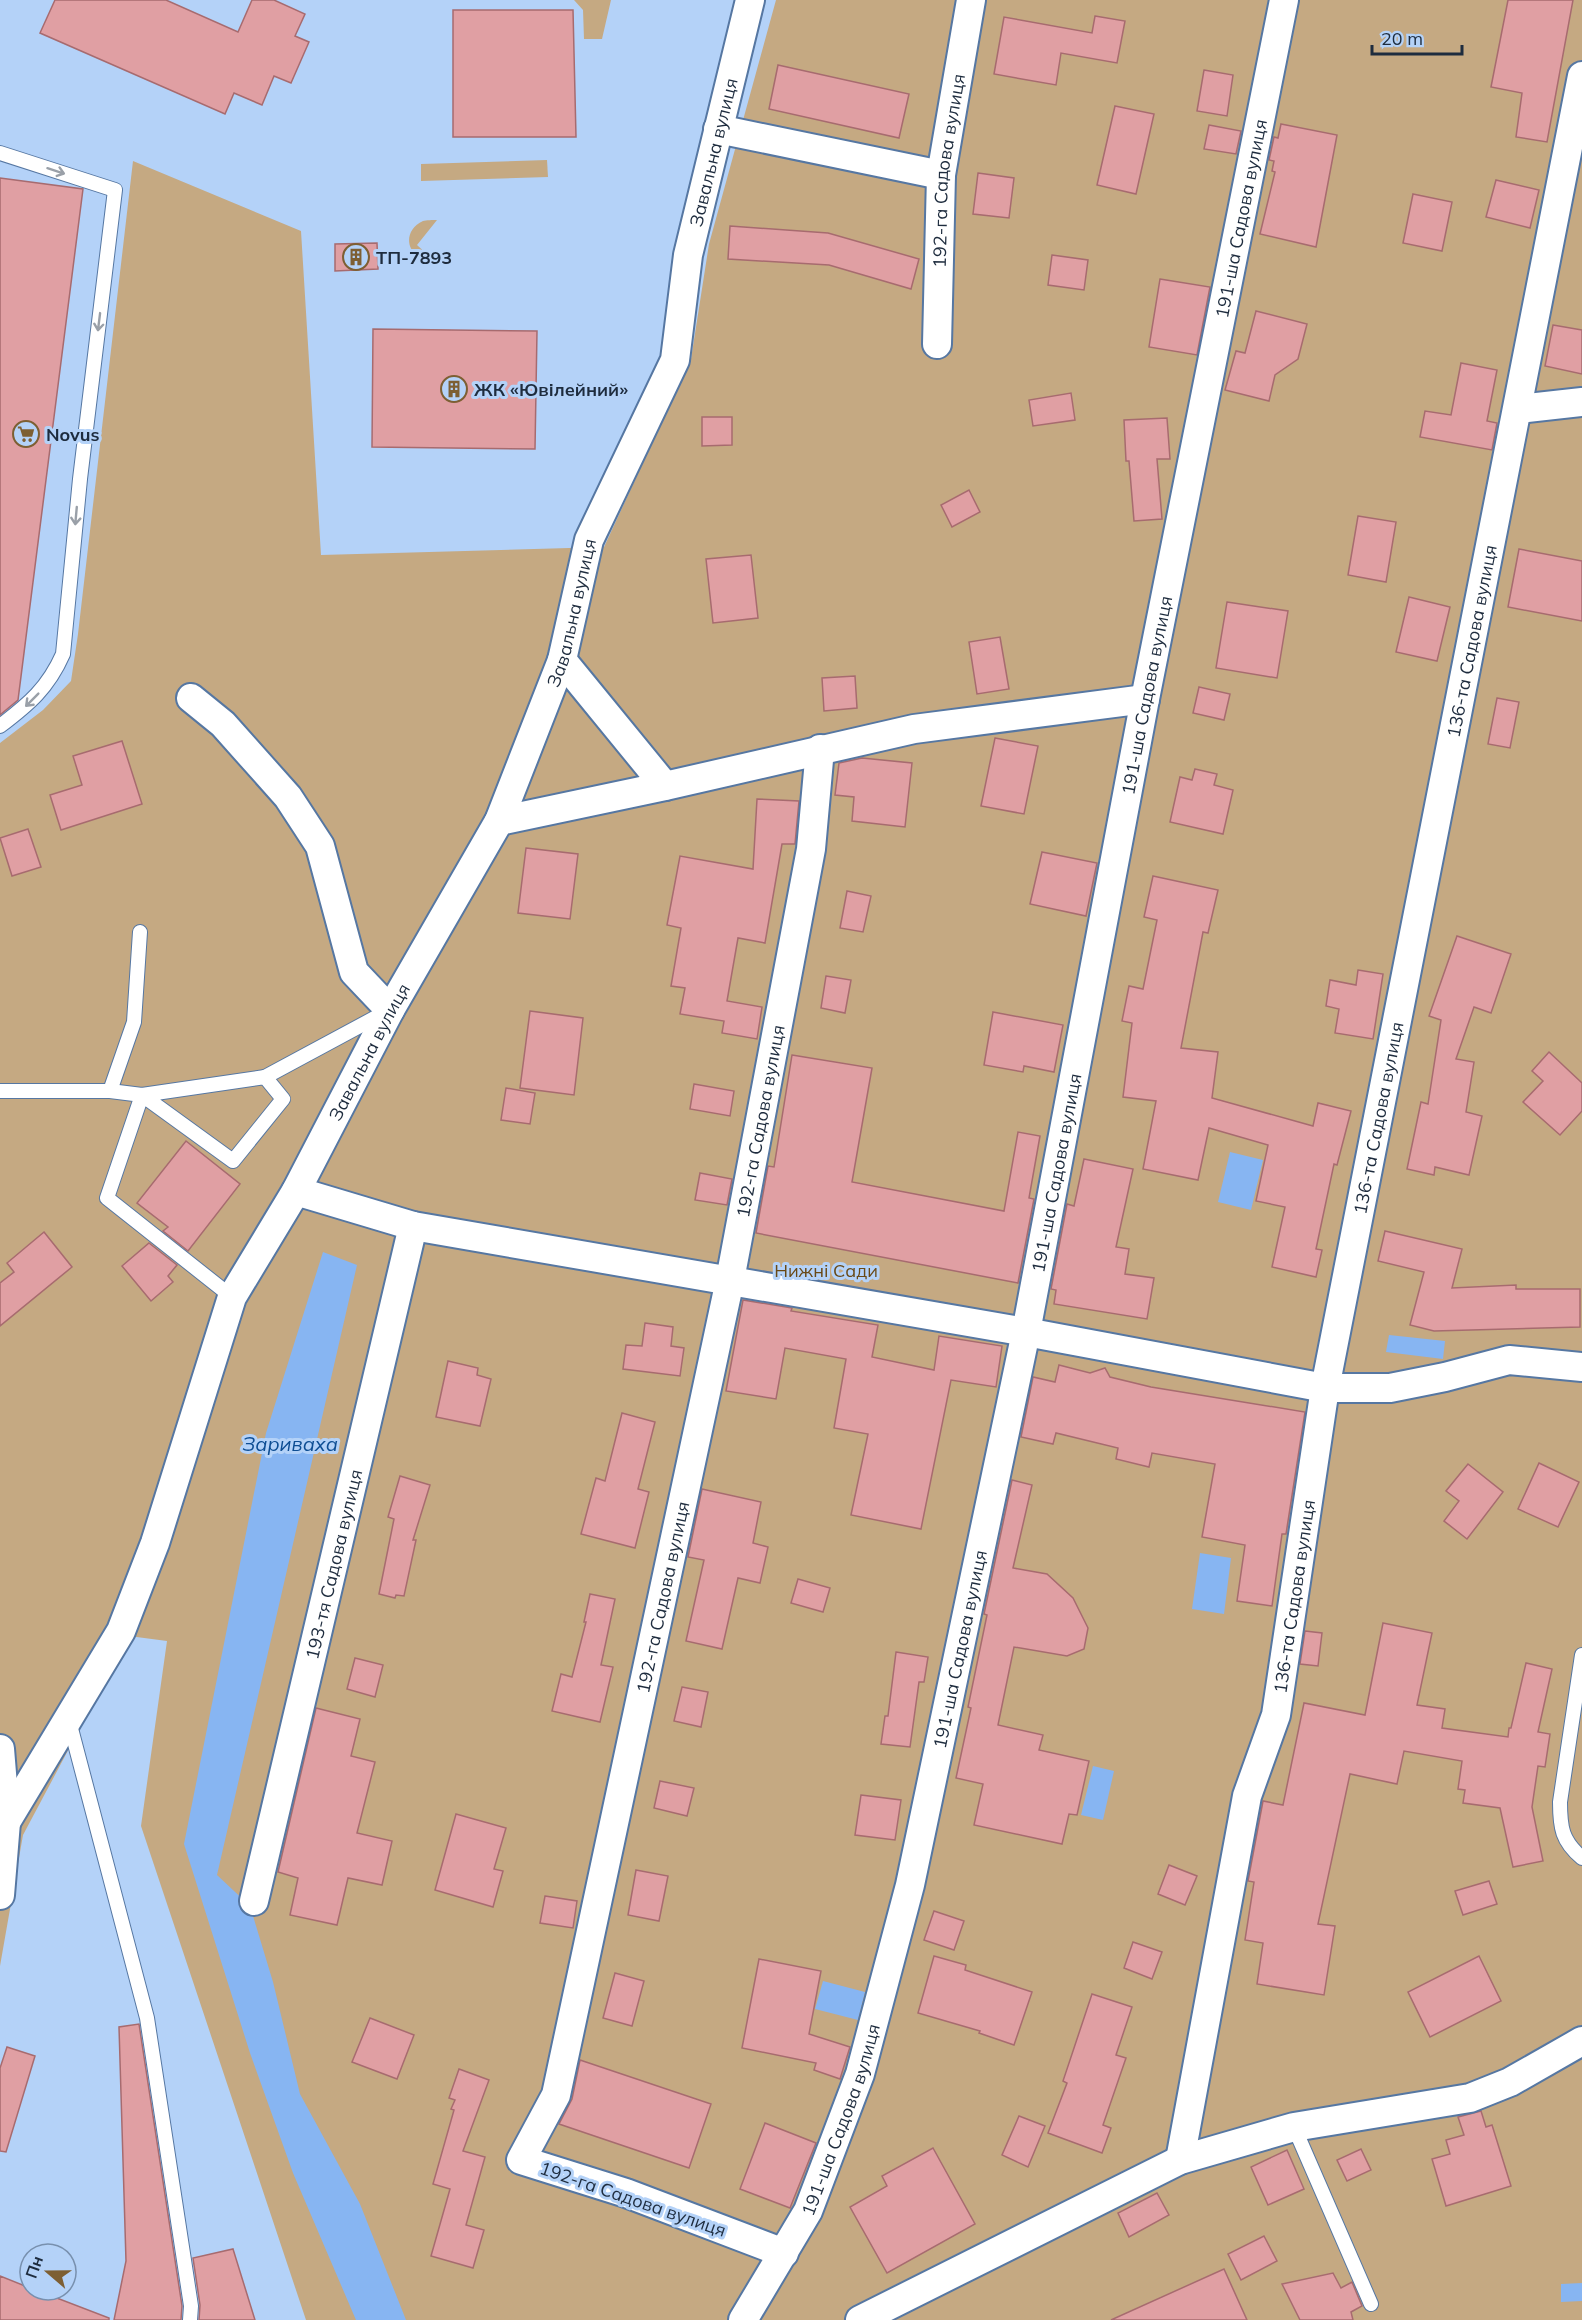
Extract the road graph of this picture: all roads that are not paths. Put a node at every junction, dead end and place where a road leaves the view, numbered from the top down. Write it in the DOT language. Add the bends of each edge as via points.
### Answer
graph roads {
  1 [pos="750,0"];
  2 [pos="971,0"];
  3 [pos="1284,0"];
  4 [pos="1582,76"];
  5 [pos="718,129"];
  6 [pos="0,153"];
  7 [pos="941,175"];
  8 [pos="937,344"];
  9 [pos="1582,402"];
  10 [pos="1518,409"];
  11 [pos="562,660"];
  12 [pos="191,698"];
  13 [pos="1145,699"];
  14 [pos="0,726"];
  15 [pos="820,749"];
  16 [pos="665,786"];
  17 [pos="499,821"];
  18 [pos="140,932"];
  19 [pos="390,1010"];
  20 [pos="265,1077"];
  21 [pos="0,1091"];
  22 [pos="110,1091"];
  23 [pos="142,1095"];
  24 [pos="296,1191"];
  25 [pos="413,1226"];
  26 [pos="730,1280"];
  27 [pos="232,1297"];
  28 [pos="1026,1332"];
  29 [pos="1582,1367"];
  30 [pos="1325,1388"];
  31 [pos="1582,1655"];
  32 [pos="68,1719"];
  33 [pos="0,1749"];
  34 [pos="6,1822"];
  35 [pos="1582,1858"];
  36 [pos="0,1895"];
  37 [pos="254,1901"];
  38 [pos="1582,2041"];
  39 [pos="1294,2127"];
  40 [pos="1180,2160"];
  41 [pos="784,2253"];
  42 [pos="1371,2304"];
  43 [pos="190,2320"];
  44 [pos="743,2320"];
  45 [pos="860,2320"];
  1 -- 5 [label="street, Завальна вулиця"];
  2 -- 7 [label="street, 192-га Садова вулиця"];
  3 -- 13 [label="street, 191-ша Садова вулиця"];
  4 -- 10 [label="street, 136-та Садова вулиця"];
  5 -- 7 [label="street"];
  5 -- 11 [label="street, Завальна вулиця" via="688,255 675,360 589,540"];
  6 -- 14 [label="lane, one-way" via="115,190 63,654 54,674 33,701"];
  7 -- 8 [label="street, 192-га Садова вулиця"];
  9 -- 10 [label="street"];
  10 -- 30 [label="street, 136-та Садова вулиця"];
  11 -- 16 [label="street"];
  11 -- 17 [label="street, Завальна вулиця"];
  12 -- 19 [label="street" via="223,724 288,797 320,846 354,972"];
  13 -- 15 [label="street" via="914,729"];
  13 -- 28 [label="street, 191-ша Садова вулиця"];
  15 -- 16 [label="street"];
  15 -- 26 [label="street, 192-га Садова вулиця" via="811,849"];
  16 -- 17 [label="street"];
  17 -- 19 [label="street, Завальна вулиця"];
  18 -- 22 [label="lane" via="134,1022"];
  19 -- 20 [label="lane"];
  19 -- 24 [label="street, Завальна вулиця"];
  20 -- 23 [label="lane"];
  20 -- 23 [label="lane" via="283,1099 233,1161"];
  21 -- 22 [label="lane"];
  22 -- 23 [label="lane"];
  23 -- 27 [label="lane" via="107,1198"];
  24 -- 25 [label="street"];
  24 -- 27 [label="street, Завальна вулиця"];
  25 -- 26 [label="street"];
  25 -- 37 [label="street, 193-тя Садова вулиця"];
  26 -- 28 [label="street"];
  26 -- 41 [label="street, 192-га Садова вулиця" via="556,2095 521,2160 626,2193"];
  27 -- 32 [label="street, Завальна вулиця" via="155,1543 121,1632"];
  28 -- 30 [label="street"];
  28 -- 41 [label="street, 191-ша Садова вулиця" via="910,1885 860,2074 808,2211"];
  29 -- 30 [label="street" via="1509,1360 1390,1388"];
  30 -- 40 [label="street, 136-та Садова вулиця" via="1276,1715 1246,1796"];
  31 -- 35 [label="lane" via="1560,1802 1564,1838"];
  32 -- 34 [label="street, Завальна вулиця"];
  32 -- 43 [label="lane" via="147,2018"];
  33 -- 34 [label="street"];
  34 -- 36 [label="street"];
  38 -- 39 [label="street" via="1510,2082 1470,2098"];
  39 -- 40 [label="street"];
  39 -- 42 [label="lane"];
  40 -- 45 [label="street"];
  41 -- 44 [label="street, 191-ша Садова вулиця"];
}
